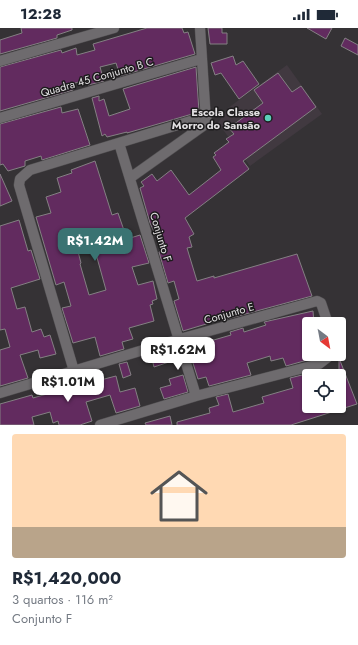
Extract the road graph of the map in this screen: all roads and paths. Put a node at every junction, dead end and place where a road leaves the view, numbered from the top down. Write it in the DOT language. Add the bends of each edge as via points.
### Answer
graph roads {
  1 [pos="114,28"];
  2 [pos="200,28"];
  3 [pos="201,59"];
  4 [pos="0,61"];
  5 [pos="207,116"];
  6 [pos="0,118"];
  7 [pos="119,142"];
  8 [pos="130,178"];
  9 [pos="326,317"];
  10 [pos="180,339"];
  11 [pos="323,361"];
  12 [pos="74,371"];
  13 [pos="0,394"];
  14 [pos="196,396"];
  15 [pos="100,425"];
  1 -- 4 [label="street"];
  2 -- 3 [label="street"];
  3 -- 5 [label="street"];
  3 -- 6 [label="street, Quadra 45 Conjunto B C"];
  5 -- 7 [label="street"];
  5 -- 8 [label="street" via="203,126"];
  7 -- 8 [label="street, Conjunto F"];
  7 -- 12 [label="street" via="30,170 22,175 19,185"];
  8 -- 10 [label="street, Conjunto F"];
  9 -- 10 [label="street, Conjunto E" via="321,303 317,301"];
  10 -- 12 [label="street, Conjunto E"];
  10 -- 14 [label="street, Conjunto F"];
  11 -- 14 [label="street"];
  12 -- 13 [label="street, Conjunto E"];
  14 -- 15 [label="street"];
}
